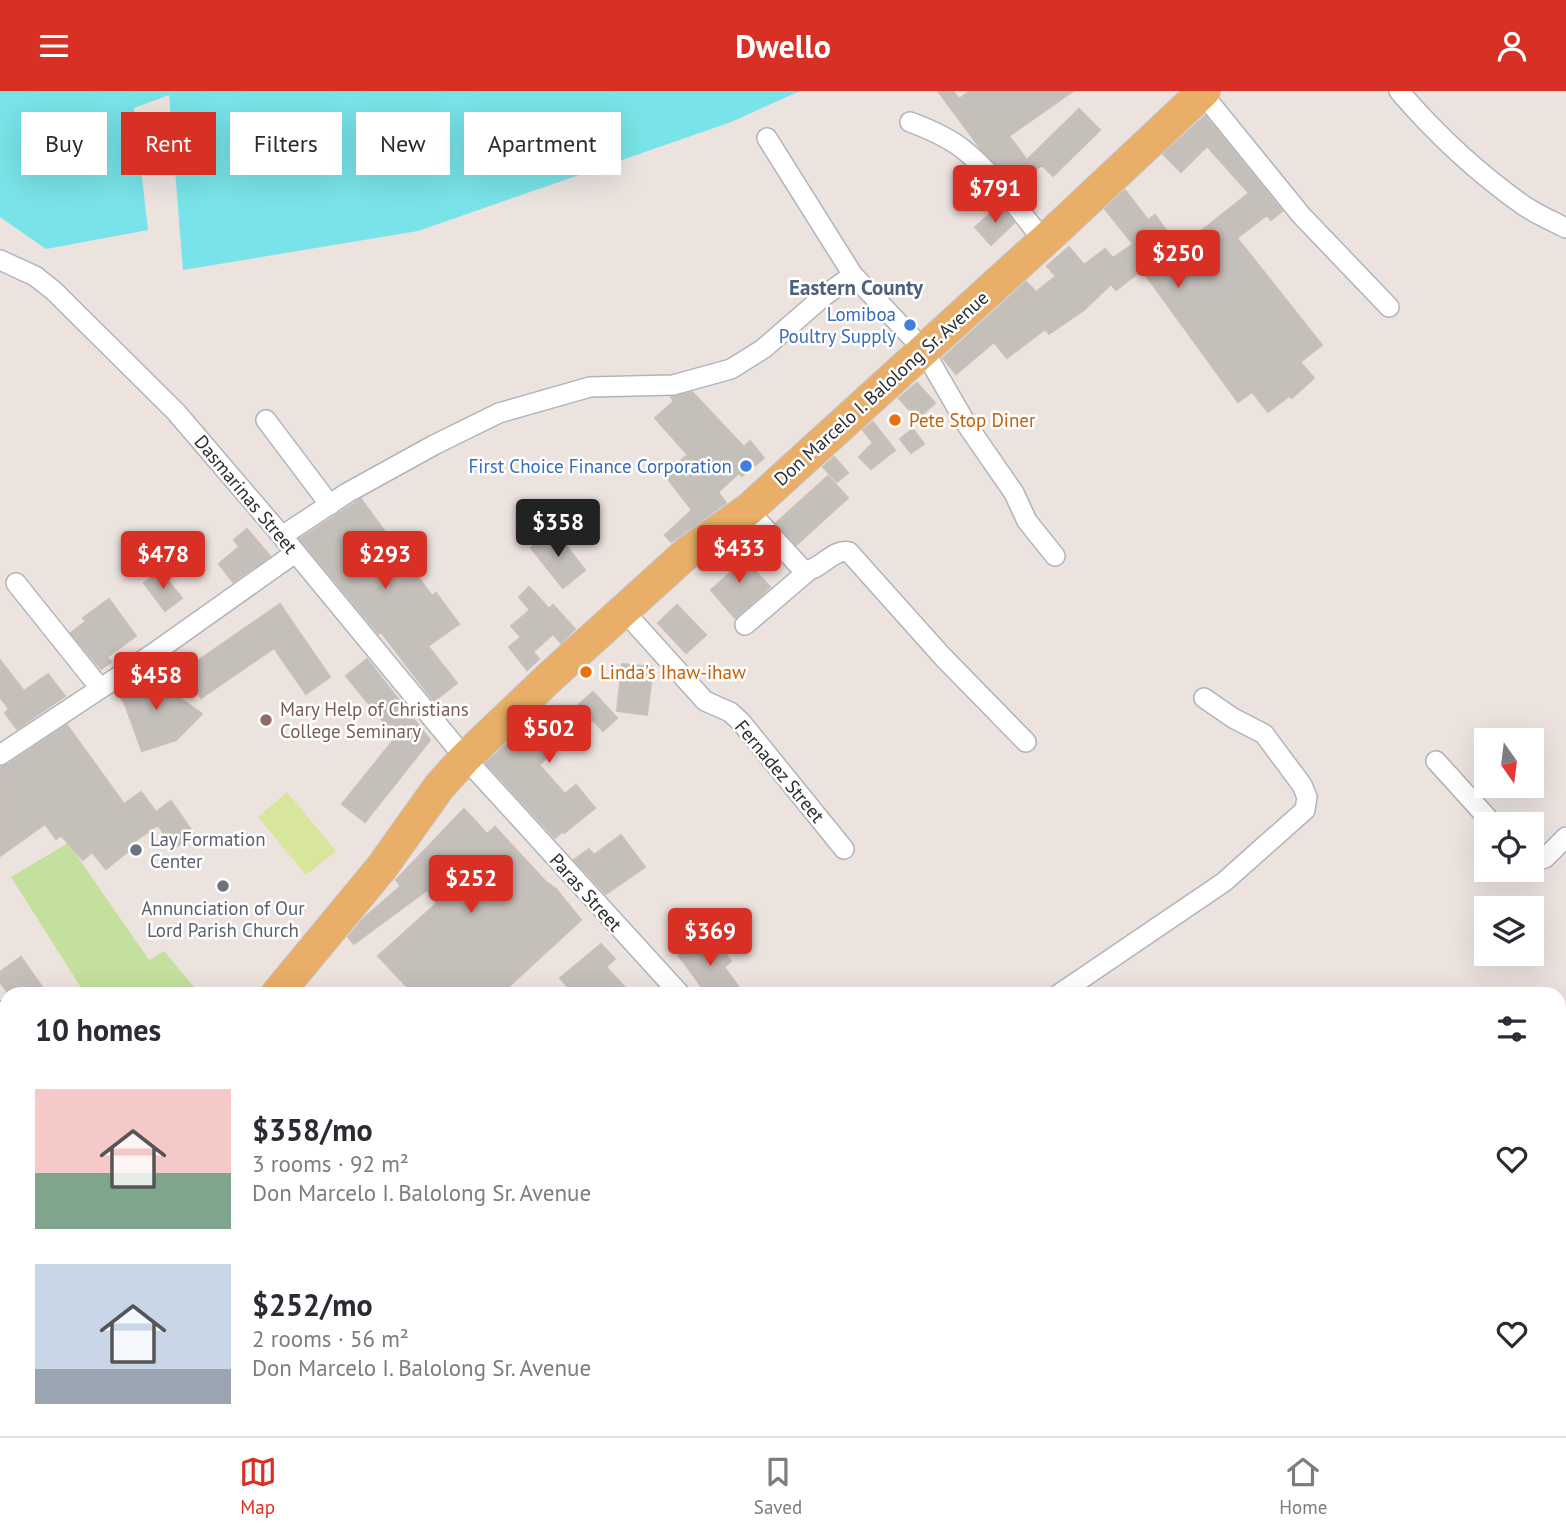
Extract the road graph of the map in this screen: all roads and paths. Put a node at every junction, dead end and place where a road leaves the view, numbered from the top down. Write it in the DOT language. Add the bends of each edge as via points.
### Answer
graph roads {
  1 [pos="1399,91"];
  2 [pos="1203,92"];
  3 [pos="910,122"];
  4 [pos="766,138"];
  5 [pos="1566,228"];
  6 [pos="1044,241"];
  7 [pos="0,260"];
  8 [pos="853,275"];
  9 [pos="1389,307"];
  10 [pos="923,349"];
  11 [pos="266,420"];
  12 [pos="330,505"];
  13 [pos="748,510"];
  14 [pos="282,536"];
  15 [pos="295,553"];
  16 [pos="1055,556"];
  17 [pos="807,572"];
  18 [pos="16,583"];
  19 [pos="623,610"];
  20 [pos="745,625"];
  21 [pos="100,688"];
  22 [pos="1204,698"];
  23 [pos="1026,742"];
  24 [pos="0,755"];
  25 [pos="465,758"];
  26 [pos="1436,761"];
  27 [pos="1482,812"];
  28 [pos="1566,837"];
  29 [pos="844,849"];
  30 [pos="1544,858"];
  31 [pos="283,987"];
  32 [pos="674,987"];
  33 [pos="1069,987"];
  1 -- 5 [label="street" via="1468,161 1525,207"];
  2 -- 6 [label="main road, Don Marcelo I. Balolong Sr. Avenue"];
  2 -- 9 [label="street" via="1301,215"];
  3 -- 6 [label="street" via="935,131 964,150"];
  4 -- 8 [label="street"];
  6 -- 10 [label="main road, Don Marcelo I. Balolong Sr. Avenue"];
  7 -- 14 [label="street, Dasmarinas Street" via="36,275 54,291 176,412"];
  8 -- 10 [label="street"];
  8 -- 12 [label="street" via="764,349 731,369 673,385 590,387 499,413"];
  10 -- 13 [label="main road, Don Marcelo I. Balolong Sr. Avenue"];
  10 -- 16 [label="street" via="967,425 1014,492 1027,521"];
  11 -- 12 [label="street"];
  12 -- 14 [label="street"];
  13 -- 17 [label="street"];
  13 -- 19 [label="main road, Don Marcelo I. Balolong Sr. Avenue" via="687,554"];
  14 -- 15 [label="street, Dasmarinas Street"];
  15 -- 21 [label="street"];
  15 -- 25 [label="street, Dasmarinas Street"];
  17 -- 20 [label="street"];
  17 -- 23 [label="street" via="839,551 849,552"];
  18 -- 21 [label="street"];
  19 -- 25 [label="main road, Don Marcelo I. Balolong Sr. Avenue"];
  19 -- 29 [label="street, Fernadez Street" via="705,701 741,722"];
  21 -- 24 [label="street"];
  22 -- 33 [label="street" via="1264,734 1302,785 1307,797 1305,810 1224,882"];
  25 -- 31 [label="main road, Don Marcelo I. Balolong Sr. Avenue"];
  25 -- 32 [label="street, Paras Street"];
  26 -- 27 [label="street"];
  28 -- 30 [label="street"];
}
